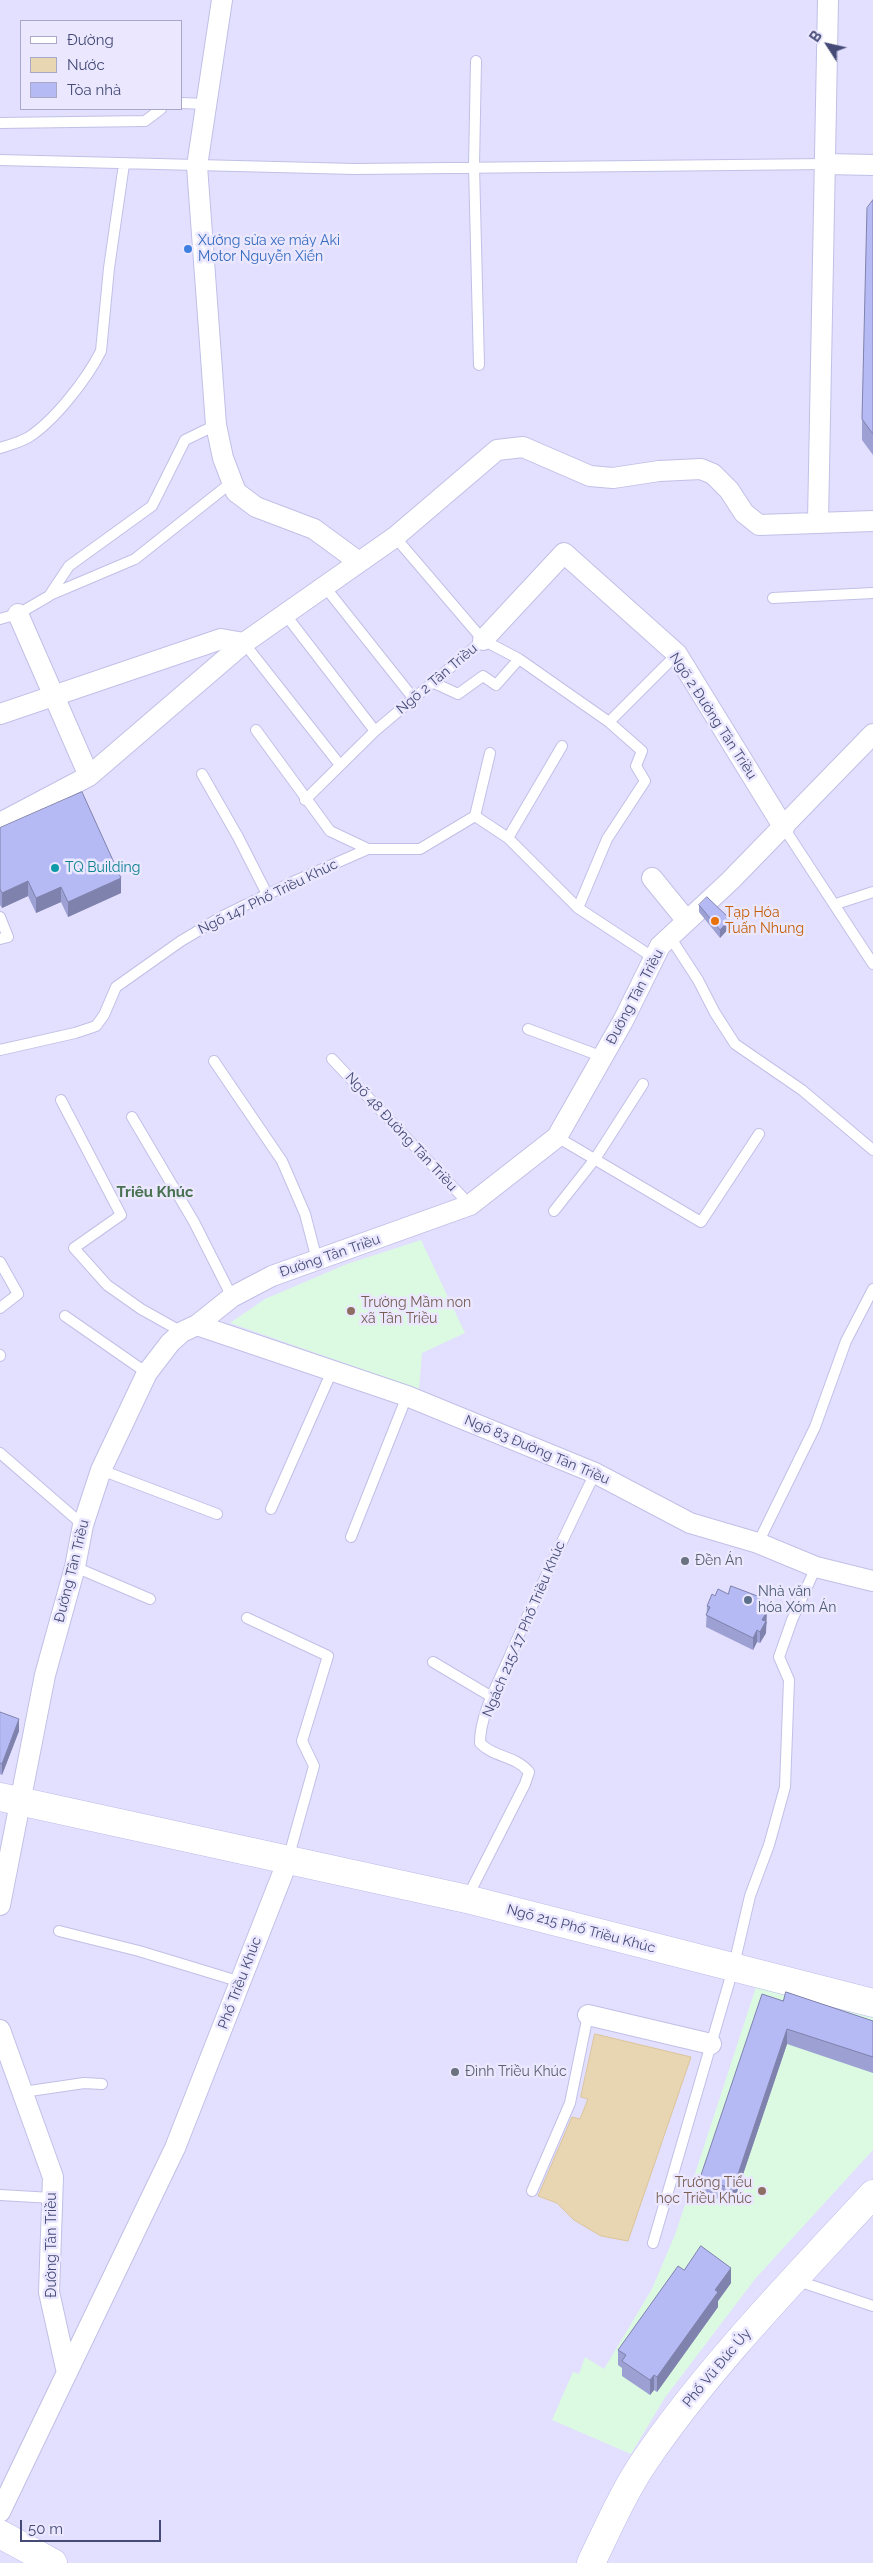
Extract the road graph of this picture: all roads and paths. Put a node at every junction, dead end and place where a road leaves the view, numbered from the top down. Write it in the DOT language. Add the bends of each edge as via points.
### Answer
graph roads {
  1 [pos="222,0"];
  2 [pos="828,0"];
  3 [pos="476,61"];
  4 [pos="182,102"];
  5 [pos="206,104"];
  6 [pos="160,110"];
  7 [pos="0,123"];
  8 [pos="0,160"];
  9 [pos="124,164"];
  10 [pos="827,164"];
  11 [pos="873,165"];
  12 [pos="196,166"];
  13 [pos="474,166"];
  14 [pos="479,365"];
  15 [pos="216,426"];
  16 [pos="0,448"];
  17 [pos="232,482"];
  18 [pos="873,520"];
  19 [pos="818,521"];
  20 [pos="395,537"];
  21 [pos="564,553"];
  22 [pos="358,562"];
  23 [pos="325,587"];
  24 [pos="873,593"];
  25 [pos="49,596"];
  26 [pos="773,598"];
  27 [pos="285,614"];
  28 [pos="9,616"];
  29 [pos="483,640"];
  30 [pos="244,643"];
  31 [pos="677,654"];
  32 [pos="520,659"];
  33 [pos="432,682"];
  34 [pos="55,695"];
  35 [pos="414,699"];
  36 [pos="0,714"];
  37 [pos="609,722"];
  38 [pos="256,730"];
  39 [pos="375,731"];
  40 [pos="873,734"];
  41 [pos="562,746"];
  42 [pos="490,753"];
  43 [pos="340,765"];
  44 [pos="202,774"];
  45 [pos="89,776"];
  46 [pos="305,800"];
  47 [pos="475,816"];
  48 [pos="0,823"];
  49 [pos="784,828"];
  50 [pos="508,838"];
  51 [pos="368,849"];
  52 [pos="652,878"];
  53 [pos="873,892"];
  54 [pos="267,894"];
  55 [pos="836,904"];
  56 [pos="578,908"];
  57 [pos="0,918"];
  58 [pos="687,921"];
  59 [pos="670,937"];
  60 [pos="0,939"];
  61 [pos="654,958"];
  62 [pos="873,964"];
  63 [pos="528,1029"];
  64 [pos="0,1050"];
  65 [pos="603,1057"];
  66 [pos="332,1058"];
  67 [pos="214,1061"];
  68 [pos="643,1084"];
  69 [pos="61,1100"];
  70 [pos="132,1117"];
  71 [pos="759,1134"];
  72 [pos="557,1137"];
  73 [pos="873,1150"];
  74 [pos="595,1160"];
  75 [pos="470,1205"];
  76 [pos="554,1211"];
  77 [pos="317,1260"];
  78 [pos="0,1262"];
  79 [pos="873,1289"];
  80 [pos="232,1297"];
  81 [pos="0,1308"];
  82 [pos="65,1316"];
  83 [pos="190,1328"];
  84 [pos="332,1371"];
  85 [pos="147,1373"];
  86 [pos="408,1396"];
  87 [pos="0,1454"];
  88 [pos="101,1470"];
  89 [pos="595,1473"];
  90 [pos="271,1509"];
  91 [pos="217,1514"];
  92 [pos="83,1525"];
  93 [pos="351,1537"];
  94 [pos="758,1543"];
  95 [pos="75,1567"];
  96 [pos="816,1567"];
  97 [pos="873,1581"];
  98 [pos="150,1599"];
  99 [pos="247,1618"];
  100 [pos="433,1662"];
  101 [pos="492,1697"];
  102 [pos="10,1799"];
  103 [pos="288,1860"];
  104 [pos="467,1899"];
  105 [pos="0,1906"];
  106 [pos="58,1931"];
  107 [pos="733,1968"];
  108 [pos="241,1982"];
  109 [pos="873,2003"];
  110 [pos="588,2015"];
  111 [pos="0,2030"];
  112 [pos="711,2044"];
  113 [pos="102,2084"];
  114 [pos="23,2092"];
  115 [pos="532,2191"];
  116 [pos="873,2194"];
  117 [pos="0,2195"];
  118 [pos="52,2198"];
  119 [pos="653,2243"];
  120 [pos="794,2280"];
  121 [pos="873,2306"];
  122 [pos="67,2373"];
  123 [pos="0,2512"];
  124 [pos="0,2534"];
  125 [pos="53,2563"];
  126 [pos="591,2563"];
  1 -- 5 [label="street"];
  2 -- 10 [label="street"];
  3 -- 13 [label="lane"];
  4 -- 5 [label="lane"];
  5 -- 12 [label="street"];
  6 -- 7 [label="lane" via="144,121"];
  8 -- 9 [label="lane"];
  9 -- 12 [label="lane"];
  9 -- 16 [label="lane" via="109,268 102,351 42,427 28,438"];
  10 -- 11 [label="street"];
  10 -- 13 [label="lane"];
  10 -- 19 [label="street"];
  12 -- 13 [label="lane" via="355,169"];
  12 -- 15 [label="street"];
  13 -- 14 [label="lane"];
  15 -- 17 [label="street"];
  15 -- 25 [label="lane" via="186,440 152,506 69,566"];
  17 -- 22 [label="street" via="236,492 256,507 314,529"];
  17 -- 25 [label="lane" via="135,559"];
  18 -- 19 [label="street"];
  19 -- 20 [label="street" via="759,525 744,513 713,474 701,469 659,470 613,478 590,476 523,446 497,450"];
  20 -- 22 [label="street"];
  20 -- 29 [label="lane"];
  21 -- 29 [label="street, Ngõ 2 Tân Triều"];
  21 -- 31 [label="street, Ngõ 2 Đường Tân Triều"];
  22 -- 23 [label="street"];
  23 -- 27 [label="street"];
  23 -- 35 [label="lane"];
  24 -- 26 [label="lane"];
  25 -- 28 [label="lane"];
  27 -- 30 [label="street"];
  27 -- 39 [label="lane"];
  28 -- 34 [label="street"];
  29 -- 32 [label="lane"];
  29 -- 33 [label="lane, Ngõ 2 Tân Triều"];
  30 -- 34 [label="street" via="222,639"];
  30 -- 43 [label="lane"];
  30 -- 45 [label="street"];
  31 -- 37 [label="lane"];
  31 -- 49 [label="street, Ngõ 2 Đường Tân Triều"];
  32 -- 33 [label="lane" via="496,685 483,676 458,694"];
  32 -- 37 [label="lane"];
  33 -- 35 [label="lane, Ngõ 2 Tân Triều"];
  34 -- 36 [label="street"];
  34 -- 45 [label="street"];
  35 -- 39 [label="lane, Ngõ 2 Tân Triều"];
  37 -- 56 [label="lane" via="642,751 636,766 645,781 607,839"];
  38 -- 46 [label="lane"];
  39 -- 43 [label="lane, Ngõ 2 Tân Triều"];
  40 -- 49 [label="street, Đường Tân Triều"];
  41 -- 50 [label="lane"];
  42 -- 47 [label="lane"];
  43 -- 46 [label="lane, Ngõ 2 Tân Triều"];
  44 -- 54 [label="lane"];
  45 -- 48 [label="street"];
  46 -- 51 [label="lane" via="330,831"];
  47 -- 50 [label="lane"];
  47 -- 51 [label="lane" via="420,849"];
  49 -- 55 [label="lane"];
  49 -- 58 [label="street, Đường Tân Triều"];
  50 -- 56 [label="lane"];
  51 -- 54 [label="lane, Ngõ 147 Phố Triều Khúc"];
  52 -- 58 [label="street"];
  53 -- 55 [label="lane"];
  54 -- 64 [label="lane, Ngõ 147 Phố Triều Khúc" via="180,941 125,980 113,991 96,1026 75,1034"];
  55 -- 62 [label="lane"];
  56 -- 61 [label="lane"];
  57 -- 60 [label="lane" via="8,937"];
  58 -- 59 [label="street, Đường Tân Triều"];
  59 -- 61 [label="street, Đường Tân Triều"];
  59 -- 73 [label="lane" via="735,1044 802,1090"];
  61 -- 65 [label="street, Đường Tân Triều"];
  63 -- 65 [label="lane"];
  65 -- 72 [label="street, Đường Tân Triều"];
  66 -- 75 [label="lane, Ngõ 48 Đường Tân Triều"];
  67 -- 77 [label="lane" via="282,1160 306,1214"];
  68 -- 74 [label="lane"];
  69 -- 83 [label="lane" via="121,1215 74,1248 107,1285 141,1309"];
  70 -- 80 [label="lane" via="194,1222"];
  71 -- 74 [label="lane" via="701,1222"];
  72 -- 74 [label="lane"];
  72 -- 75 [label="street, Đường Tân Triều"];
  74 -- 76 [label="lane"];
  75 -- 77 [label="street, Đường Tân Triều"];
  77 -- 80 [label="street, Đường Tân Triều" via="272,1276"];
  78 -- 81 [label="lane" via="18,1294"];
  79 -- 94 [label="lane" via="846,1341 815,1427"];
  80 -- 83 [label="street, Đường Tân Triều"];
  82 -- 85 [label="lane"];
  83 -- 84 [label="street, Ngõ 83 Đường Tân Triều"];
  83 -- 85 [label="street, Đường Tân Triều" via="170,1343"];
  84 -- 86 [label="street, Ngõ 83 Đường Tân Triều"];
  84 -- 90 [label="lane"];
  85 -- 88 [label="street, Đường Tân Triều"];
  86 -- 89 [label="street, Ngõ 83 Đường Tân Triều"];
  86 -- 93 [label="lane"];
  87 -- 92 [label="lane"];
  88 -- 91 [label="lane"];
  88 -- 92 [label="street, Đường Tân Triều"];
  89 -- 94 [label="street, Ngõ 83 Đường Tân Triều" via="690,1523"];
  89 -- 101 [label="lane, Ngách 215/17 Phố Triều Khúc" via="541,1584"];
  92 -- 95 [label="street, Đường Tân Triều"];
  94 -- 96 [label="street, Ngõ 83 Đường Tân Triều"];
  95 -- 98 [label="lane"];
  95 -- 102 [label="street, Đường Tân Triều"];
  96 -- 97 [label="street, Ngõ 83 Đường Tân Triều"];
  96 -- 107 [label="lane" via="779,1657 789,1680 785,1786 769,1845 750,1896"];
  99 -- 103 [label="lane" via="328,1656 302,1741 314,1766"];
  100 -- 101 [label="lane"];
  101 -- 104 [label="lane, Ngách 215/17 Phố Triều Khúc" via="480,1733 480,1743 493,1754 513,1758 529,1772"];
  102 -- 103 [label="street"];
  102 -- 105 [label="street, Đường Tân Triều"];
  103 -- 104 [label="street, Ngõ 215 Phố Triều Khúc"];
  103 -- 108 [label="street, Phố Triều Khúc"];
  104 -- 107 [label="street, Ngõ 215 Phố Triều Khúc"];
  106 -- 108 [label="lane" via="140,1951"];
  107 -- 109 [label="street, Ngõ 215 Phố Triều Khúc"];
  107 -- 112 [label="lane"];
  108 -- 122 [label="street, Phố Triều Khúc" via="175,2148"];
  110 -- 112 [label="street"];
  110 -- 115 [label="lane" via="570,2103"];
  111 -- 114 [label="street, Đường Tân Triều"];
  112 -- 119 [label="lane"];
  113 -- 114 [label="lane"];
  114 -- 118 [label="street, Đường Tân Triều" via="52,2177"];
  116 -- 120 [label="street, Phố Vũ Đức Úy"];
  117 -- 118 [label="lane"];
  118 -- 122 [label="street, Đường Tân Triều" via="49,2292"];
  120 -- 121 [label="lane"];
  120 -- 126 [label="street, Phố Vũ Đức Úy" via="702,2384 645,2461"];
  122 -- 123 [label="street"];
  124 -- 125 [label="street"];
}
